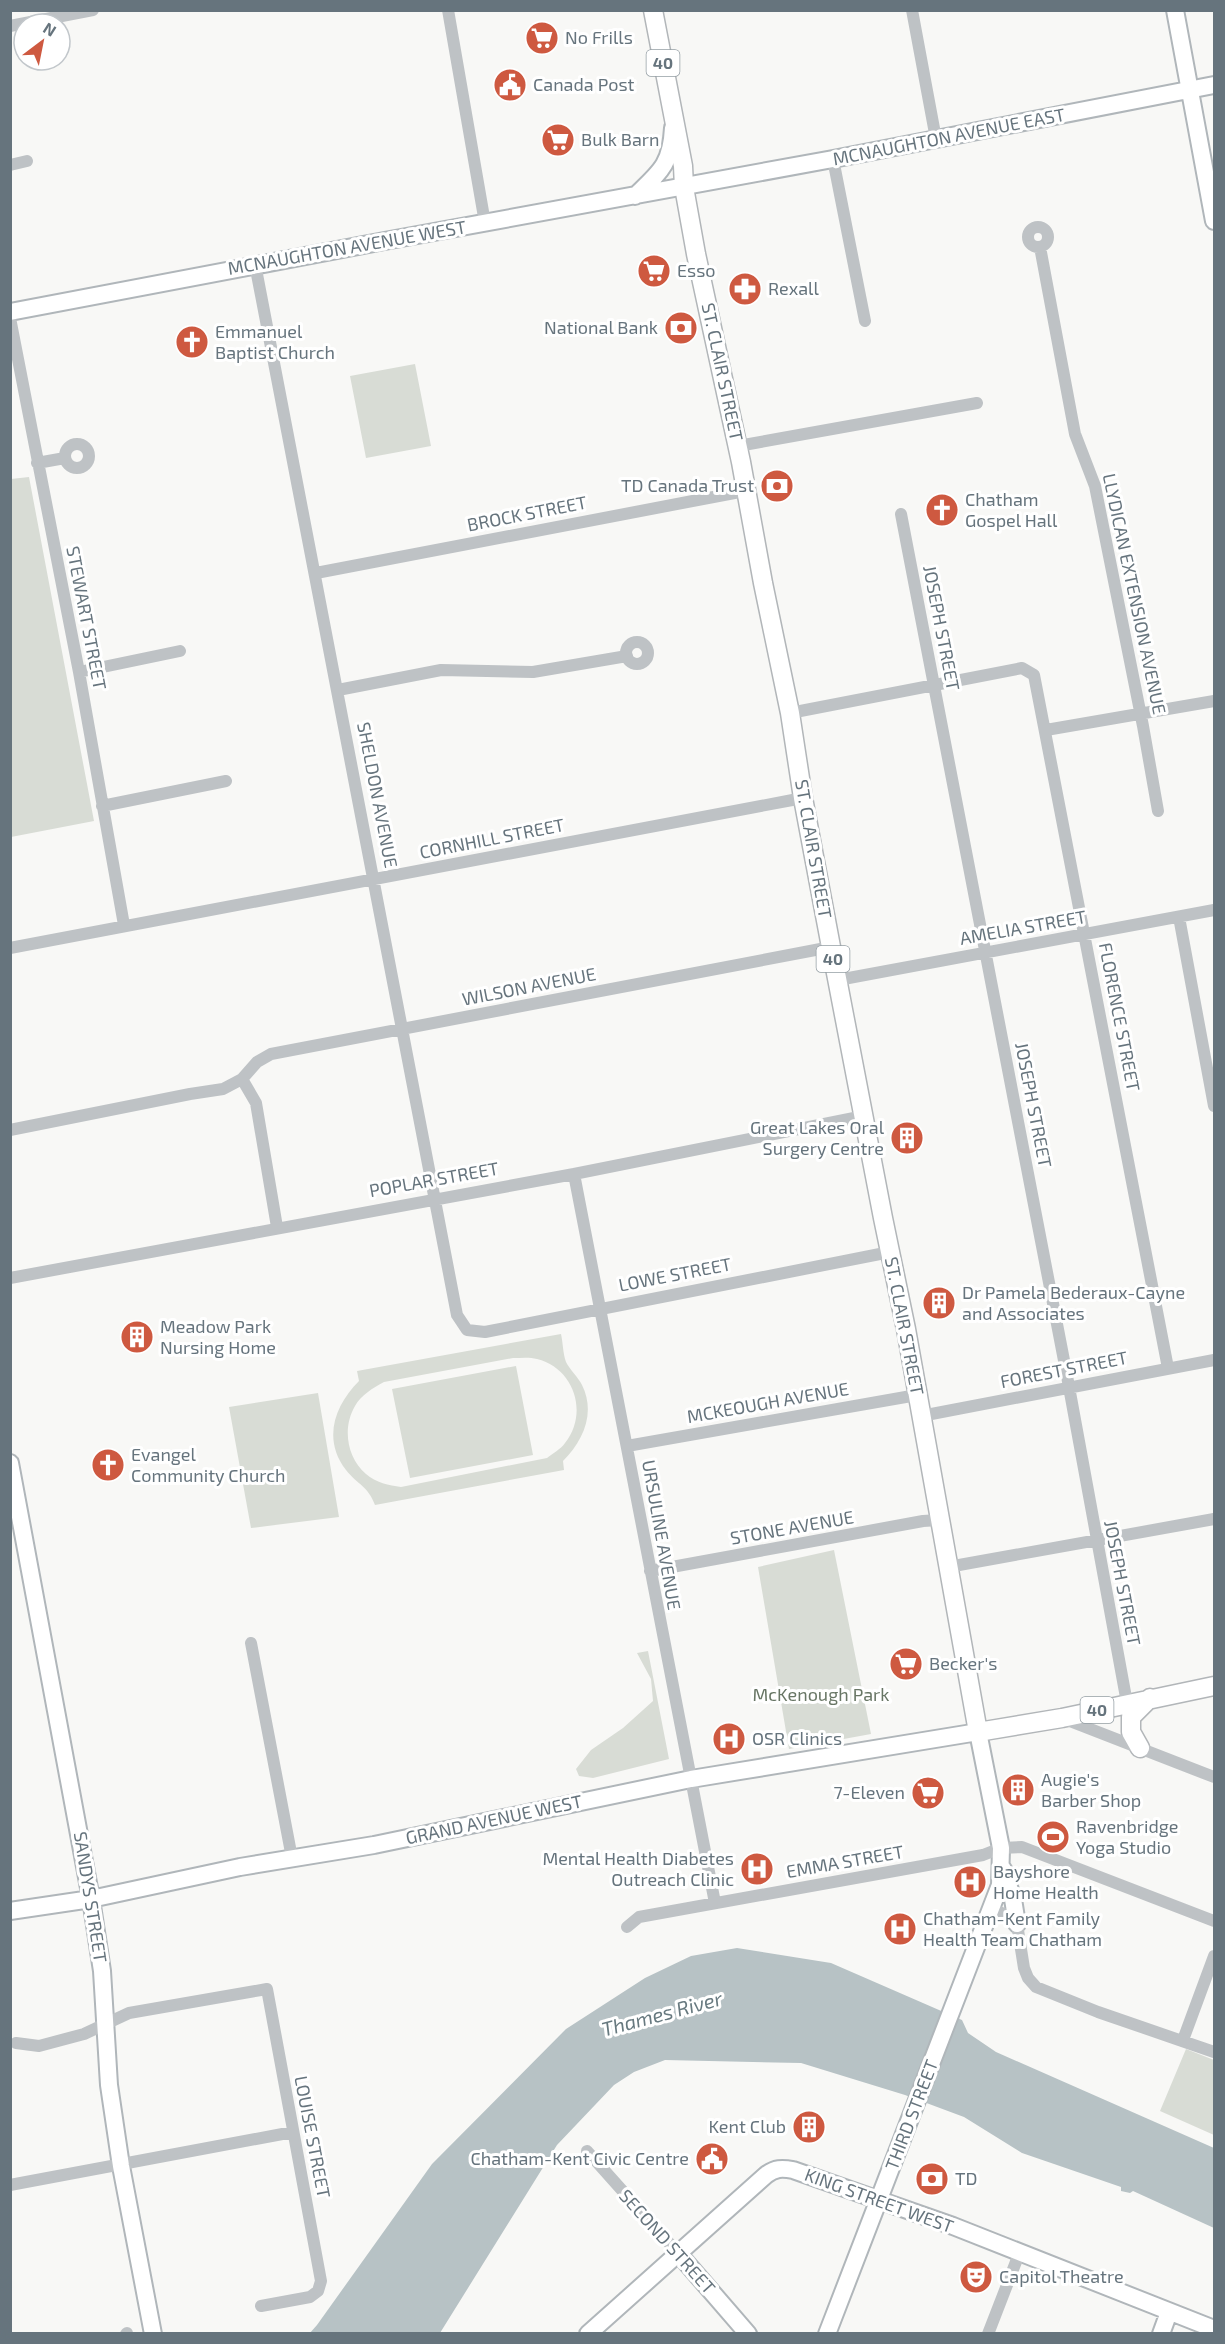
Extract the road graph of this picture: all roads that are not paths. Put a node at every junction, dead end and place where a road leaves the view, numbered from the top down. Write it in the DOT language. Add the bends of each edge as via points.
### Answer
graph roads {
  1 [pos="93,10"];
  2 [pos="448,10"];
  3 [pos="653,10"];
  4 [pos="912,10"];
  5 [pos="1175,10"];
  6 [pos="10,26"];
  7 [pos="1215,85"];
  8 [pos="1190,89"];
  9 [pos="674,116"];
  10 [pos="936,140"];
  11 [pos="833,159"];
  12 [pos="27,161"];
  13 [pos="10,165"];
  14 [pos="684,187"];
  15 [pos="634,197"];
  16 [pos="1215,221"];
  17 [pos="485,224"];
  18 [pos="1040,247"];
  19 [pos="255,264"];
  20 [pos="10,312"];
  21 [pos="10,318"];
  22 [pos="866,321"];
  23 [pos="977,403"];
  24 [pos="738,446"];
  25 [pos="65,458"];
  26 [pos="37,463"];
  27 [pos="746,490"];
  28 [pos="901,514"];
  29 [pos="316,573"];
  30 [pos="180,651"];
  31 [pos="627,656"];
  32 [pos="79,672"];
  33 [pos="934,685"];
  34 [pos="338,690"];
  35 [pos="1215,701"];
  36 [pos="790,713"];
  37 [pos="1141,714"];
  38 [pos="1046,730"];
  39 [pos="226,781"];
  40 [pos="803,798"];
  41 [pos="102,807"];
  42 [pos="1158,811"];
  43 [pos="374,880"];
  44 [pos="1215,910"];
  45 [pos="1179,917"];
  46 [pos="124,925"];
  47 [pos="1084,935"];
  48 [pos="831,947"];
  49 [pos="10,948"];
  50 [pos="986,952"];
  51 [pos="838,980"];
  52 [pos="402,1030"];
  53 [pos="242,1079"];
  54 [pos="1215,1106"];
  55 [pos="864,1116"];
  56 [pos="10,1130"];
  57 [pos="574,1174"];
  58 [pos="434,1198"];
  59 [pos="277,1227"];
  60 [pos="890,1252"];
  61 [pos="10,1278"];
  62 [pos="599,1309"];
  63 [pos="467,1330"];
  64 [pos="1214,1363"];
  65 [pos="1168,1368"];
  66 [pos="1068,1388"];
  67 [pos="917,1395"];
  68 [pos="921,1416"];
  69 [pos="627,1446"];
  70 [pos="10,1463"];
  71 [pos="1215,1519"];
  72 [pos="939,1520"];
  73 [pos="1095,1541"];
  74 [pos="948,1567"];
  75 [pos="650,1571"];
  76 [pos="251,1643"];
  77 [pos="1215,1686"];
  78 [pos="1150,1698"];
  79 [pos="1127,1703"];
  80 [pos="1062,1718"];
  81 [pos="978,1732"];
  82 [pos="1140,1748"];
  83 [pos="1215,1777"];
  84 [pos="691,1779"];
  85 [pos="1001,1848"];
  86 [pos="292,1858"];
  87 [pos="1001,1865"];
  88 [pos="92,1899"];
  89 [pos="715,1903"];
  90 [pos="992,1909"];
  91 [pos="10,1911"];
  92 [pos="1215,1921"];
  93 [pos="1017,1924"];
  94 [pos="627,1927"];
  95 [pos="1215,1956"];
  96 [pos="104,2024"];
  97 [pos="1183,2040"];
  98 [pos="16,2043"];
  99 [pos="1215,2052"];
  100 [pos="293,2132"];
  101 [pos="587,2151"];
  102 [pos="121,2166"];
  103 [pos="10,2185"];
  104 [pos="879,2200"];
  105 [pos="678,2253"];
  106 [pos="1019,2254"];
  107 [pos="261,2306"];
  108 [pos="1169,2312"];
  109 [pos="1215,2330"];
  110 [pos="153,2334"];
  111 [pos="588,2334"];
  112 [pos="748,2334"];
  113 [pos="827,2334"];
  114 [pos="988,2334"];
  115 [pos="1161,2334"];
  1 -- 6 [label="street"];
  2 -- 17 [label="street"];
  3 -- 9 [label="main road, ST. CLAIR STREET / 40"];
  4 -- 10 [label="street"];
  5 -- 8 [label="main road"];
  7 -- 8 [label="main road, MCNAUGHTON AVENUE EAST"];
  8 -- 10 [label="main road, MCNAUGHTON AVENUE EAST"];
  8 -- 16 [label="main road"];
  9 -- 14 [label="main road, ST. CLAIR STREET / 40"];
  9 -- 15 [label="main road" via="672,149 666,164"];
  10 -- 11 [label="main road, MCNAUGHTON AVENUE EAST"];
  11 -- 14 [label="main road, MCNAUGHTON AVENUE EAST"];
  11 -- 22 [label="street"];
  12 -- 13 [label="street"];
  14 -- 15 [label="main road, MCNAUGHTON AVENUE WEST"];
  14 -- 24 [label="main road, ST. CLAIR STREET / 40"];
  15 -- 17 [label="main road, MCNAUGHTON AVENUE WEST"];
  17 -- 19 [label="main road, MCNAUGHTON AVENUE WEST"];
  18 -- 37 [label="street, LLYDICAN EXTENSION AVENUE" via="1075,434 1095,486"];
  19 -- 20 [label="main road, MCNAUGHTON AVENUE WEST"];
  19 -- 29 [label="street, SHELDON AVENUE"];
  21 -- 26 [label="street, STEWART STREET"];
  23 -- 24 [label="street"];
  24 -- 27 [label="main road, ST. CLAIR STREET / 40"];
  25 -- 26 [label="street"];
  26 -- 32 [label="street, STEWART STREET"];
  27 -- 29 [label="street, BROCK STREET"];
  27 -- 36 [label="main road, ST. CLAIR STREET / 40"];
  28 -- 33 [label="street, JOSEPH STREET"];
  29 -- 34 [label="street, SHELDON AVENUE"];
  30 -- 32 [label="street"];
  31 -- 34 [label="street" via="533,672 441,670"];
  32 -- 41 [label="street, STEWART STREET"];
  33 -- 36 [label="street"];
  33 -- 38 [label="street, FLORENCE STREET" via="1022,668 1036,680"];
  33 -- 50 [label="street, JOSEPH STREET"];
  34 -- 43 [label="street, SHELDON AVENUE"];
  35 -- 37 [label="street"];
  36 -- 40 [label="main road, ST. CLAIR STREET / 40"];
  37 -- 38 [label="street"];
  37 -- 42 [label="street, LLYDICAN EXTENSION AVENUE"];
  38 -- 47 [label="street, FLORENCE STREET"];
  39 -- 41 [label="street"];
  40 -- 43 [label="street, CORNHILL STREET"];
  40 -- 48 [label="main road, ST. CLAIR STREET / 40"];
  41 -- 46 [label="street, STEWART STREET"];
  43 -- 46 [label="street, CORNHILL STREET"];
  43 -- 52 [label="street, SHELDON AVENUE"];
  44 -- 45 [label="street, AMELIA STREET"];
  45 -- 47 [label="street, AMELIA STREET"];
  45 -- 54 [label="street"];
  46 -- 49 [label="street, CORNHILL STREET"];
  47 -- 50 [label="street, AMELIA STREET"];
  47 -- 65 [label="street, FLORENCE STREET"];
  48 -- 51 [label="main road, ST. CLAIR STREET / 40"];
  48 -- 52 [label="street, WILSON AVENUE"];
  50 -- 51 [label="street, AMELIA STREET"];
  50 -- 66 [label="street, JOSEPH STREET"];
  51 -- 55 [label="main road, ST. CLAIR STREET / 40"];
  52 -- 53 [label="street, WILSON AVENUE" via="271,1054 257,1062"];
  52 -- 58 [label="street, SHELDON AVENUE"];
  53 -- 56 [label="street" via="223,1089"];
  53 -- 59 [label="street" via="256,1103"];
  55 -- 57 [label="street, POPLAR STREET"];
  55 -- 60 [label="main road, ST. CLAIR STREET / 40"];
  57 -- 58 [label="street, POPLAR STREET"];
  57 -- 62 [label="street, URSULINE AVENUE"];
  58 -- 59 [label="street, POPLAR STREET"];
  58 -- 63 [label="street, SHELDON AVENUE" via="457,1315"];
  59 -- 61 [label="street, POPLAR STREET"];
  60 -- 62 [label="street, LOWE STREET"];
  60 -- 67 [label="main road, ST. CLAIR STREET / 40"];
  62 -- 63 [label="street, LOWE STREET" via="485,1332"];
  62 -- 69 [label="street, URSULINE AVENUE"];
  64 -- 65 [label="street, FOREST STREET"];
  65 -- 66 [label="street, FOREST STREET"];
  66 -- 68 [label="street, FOREST STREET"];
  66 -- 73 [label="street, JOSEPH STREET"];
  67 -- 68 [label="main road, ST. CLAIR STREET / 40"];
  67 -- 69 [label="street, MCKEOUGH AVENUE"];
  68 -- 72 [label="main road, ST. CLAIR STREET / 40"];
  69 -- 75 [label="street, URSULINE AVENUE"];
  70 -- 88 [label="main road, SANDYS STREET"];
  71 -- 73 [label="street"];
  72 -- 74 [label="main road, ST. CLAIR STREET / 40"];
  72 -- 75 [label="street, STONE AVENUE"];
  73 -- 74 [label="street"];
  73 -- 79 [label="street, JOSEPH STREET"];
  74 -- 81 [label="main road, ST. CLAIR STREET / 40"];
  75 -- 84 [label="street, URSULINE AVENUE"];
  76 -- 86 [label="street"];
  77 -- 78 [label="main road, 40"];
  78 -- 79 [label="main road, 40"];
  78 -- 82 [label="main road" via="1131,1717 1131,1732"];
  79 -- 80 [label="main road, 40"];
  80 -- 81 [label="main road, 40"];
  80 -- 82 [label="street"];
  81 -- 84 [label="main road, GRAND AVENUE WEST"];
  81 -- 85 [label="main road, ST. CLAIR STREET"];
  82 -- 83 [label="street"];
  84 -- 86 [label="main road, GRAND AVENUE WEST" via="374,1845"];
  84 -- 89 [label="street, URSULINE AVENUE"];
  85 -- 87 [label="main road, ST. CLAIR STREET"];
  85 -- 89 [label="street, EMMA STREET" via="983,1855"];
  85 -- 92 [label="street" via="1022,1847"];
  86 -- 88 [label="main road, GRAND AVENUE WEST"];
  87 -- 90 [label="main road, THIRD STREET" via="1000,1885"];
  87 -- 93 [label="main road"];
  88 -- 91 [label="main road, GRAND AVENUE WEST"];
  88 -- 96 [label="main road, SANDYS STREET" via="102,1971"];
  89 -- 94 [label="street, EMMA STREET" via="639,1917"];
  90 -- 93 [label="street"];
  90 -- 104 [label="main road, THIRD STREET"];
  93 -- 97 [label="street" via="1024,1968 1036,1987"];
  95 -- 97 [label="street"];
  96 -- 98 [label="street" via="84,2034 39,2046"];
  96 -- 100 [label="street, LOUISE STREET" via="129,2013 267,1989"];
  96 -- 102 [label="main road, SANDYS STREET"];
  97 -- 99 [label="street"];
  100 -- 102 [label="street"];
  100 -- 107 [label="street, LOUISE STREET" via="321,2281 318,2291 310,2297"];
  101 -- 105 [label="street, SECOND STREET"];
  102 -- 103 [label="street"];
  102 -- 110 [label="main road, SANDYS STREET"];
  104 -- 105 [label="main road, KING STREET WEST" via="793,2170 772,2170"];
  104 -- 106 [label="main road, KING STREET WEST"];
  104 -- 113 [label="main road, THIRD STREET"];
  105 -- 111 [label="main road, KING STREET WEST"];
  105 -- 112 [label="main road, SECOND STREET"];
  106 -- 108 [label="main road, KING STREET WEST"];
  106 -- 114 [label="street"];
  108 -- 109 [label="main road, KING STREET WEST"];
  108 -- 115 [label="main road"];
}
